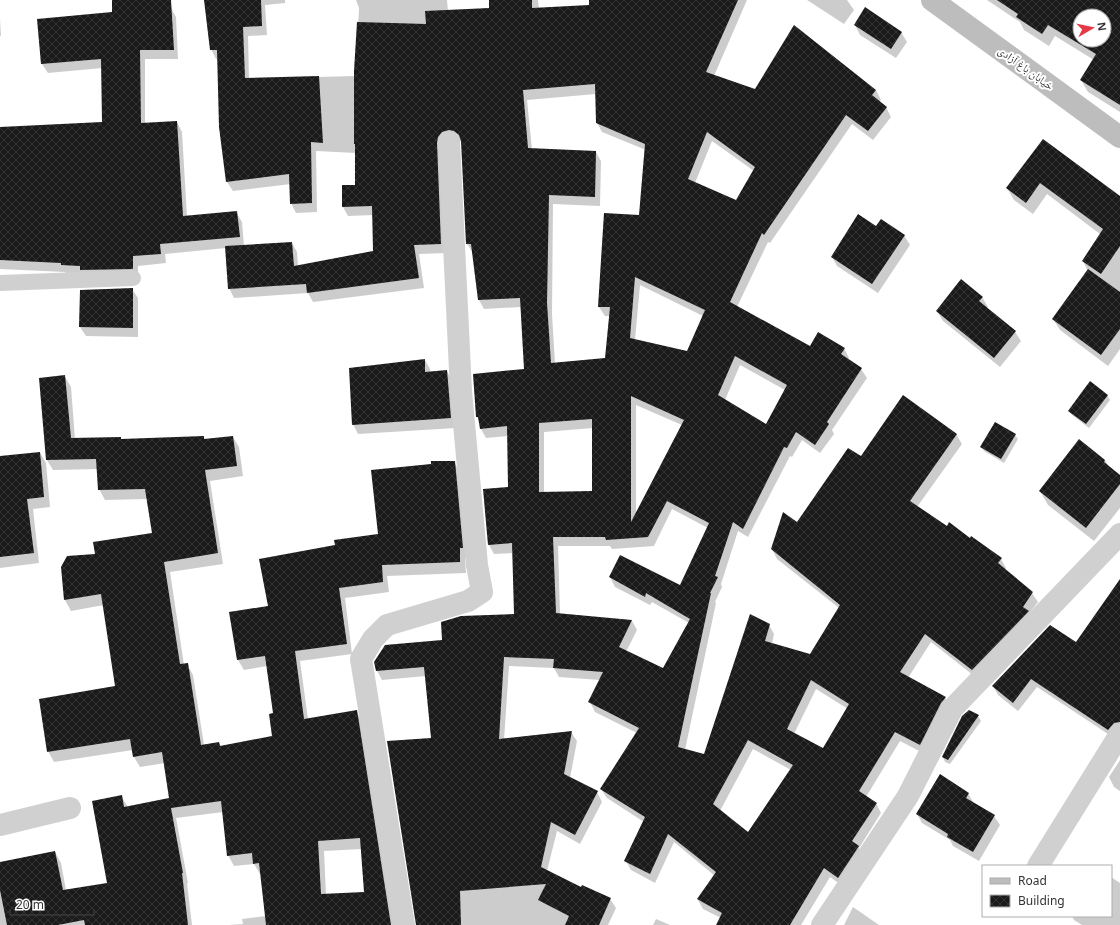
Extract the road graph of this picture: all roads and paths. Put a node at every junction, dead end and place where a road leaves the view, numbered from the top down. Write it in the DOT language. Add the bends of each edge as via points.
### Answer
graph roads {
  1 [pos="932,0"];
  2 [pos="1120,137"];
  3 [pos="449,142"];
  4 [pos="133,278"];
  5 [pos="0,283"];
  6 [pos="1120,534"];
  7 [pos="1120,734"];
  8 [pos="70,808"];
  9 [pos="0,825"];
  10 [pos="1039,865"];
  11 [pos="404,925"];
  12 [pos="822,925"];
  1 -- 2 [label="street, خیابان باغ آزادی"];
  3 -- 11 [label="street" via="461,392 477,565 482,592 468,601 387,625 373,640 361,659"];
  4 -- 5 [label="lane"];
  6 -- 12 [label="street" via="952,709 908,796"];
  7 -- 10 [label="street"];
  8 -- 9 [label="street"];
}
